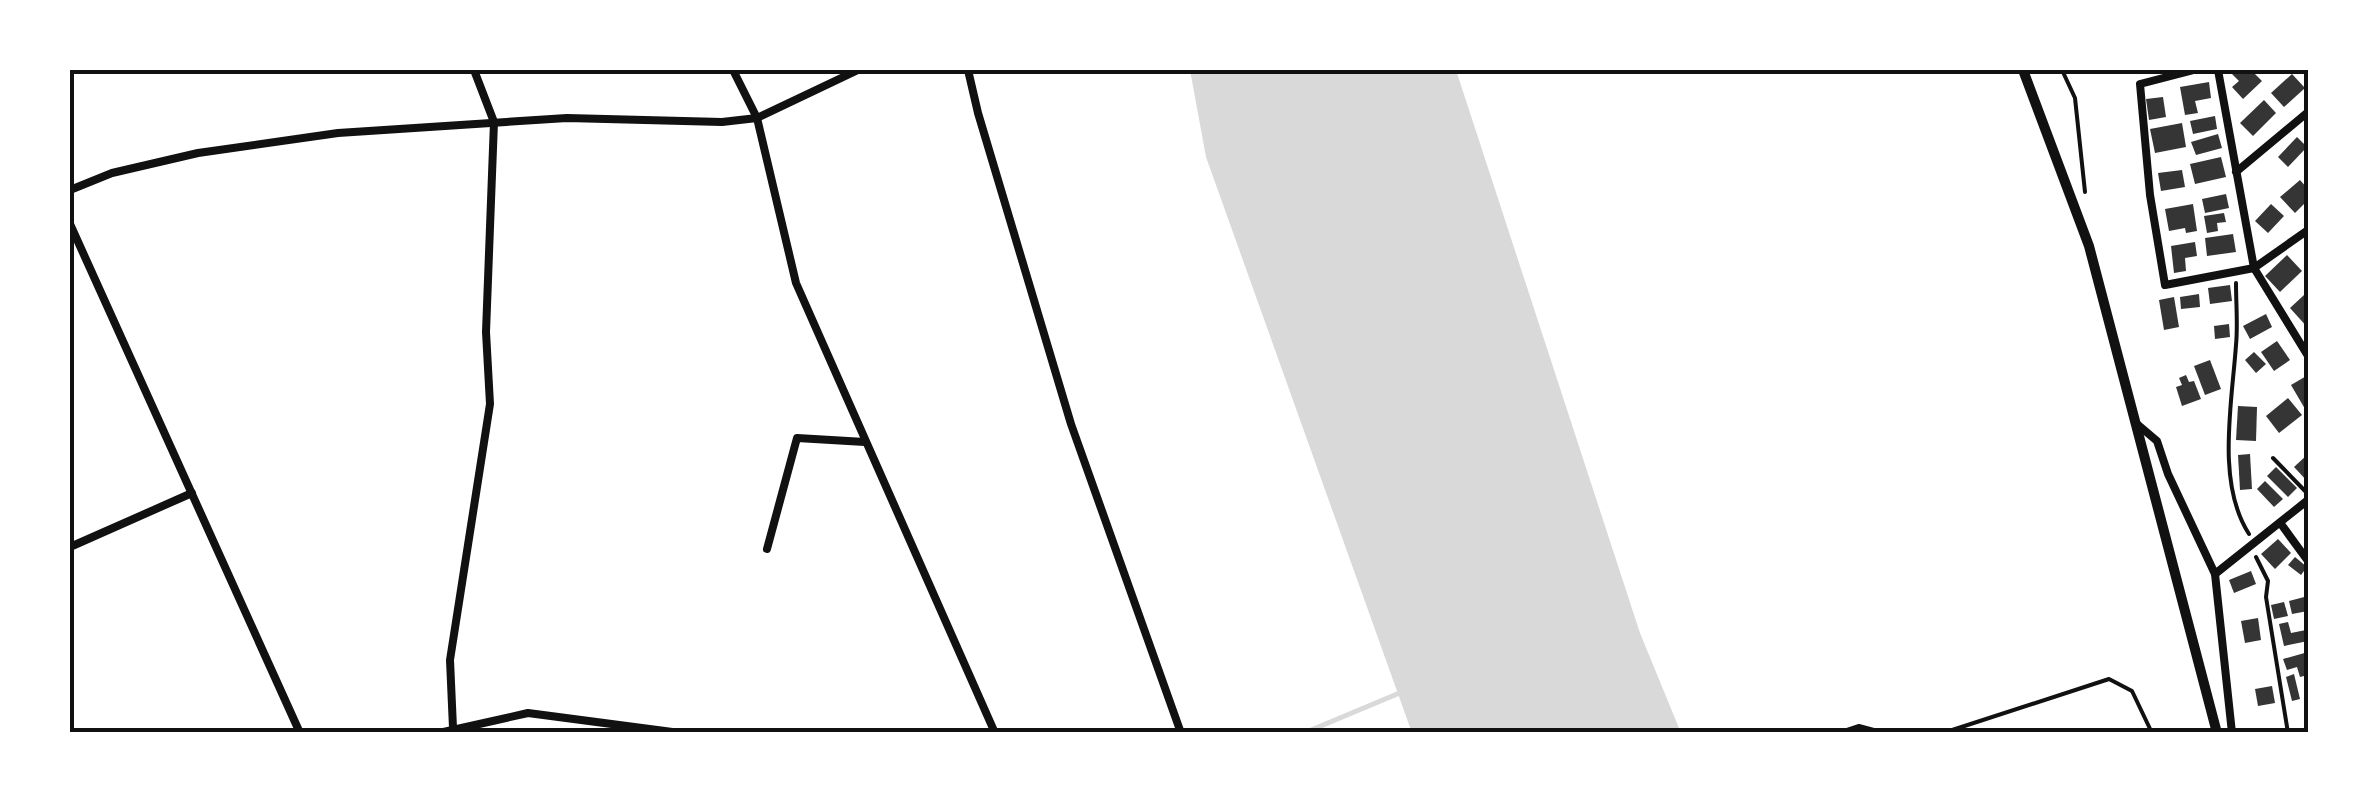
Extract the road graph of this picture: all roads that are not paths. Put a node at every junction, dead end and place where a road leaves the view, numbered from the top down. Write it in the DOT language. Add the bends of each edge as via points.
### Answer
graph roads {
  1 [pos="474,70"];
  2 [pos="734,70"];
  3 [pos="858,70"];
  4 [pos="968,70"];
  5 [pos="2023,70"];
  6 [pos="2194,70"];
  7 [pos="2218,70"];
  8 [pos="2308,112"];
  9 [pos="758,118"];
  10 [pos="494,122"];
  11 [pos="2236,172"];
  12 [pos="70,190"];
  13 [pos="70,224"];
  14 [pos="2308,230"];
  15 [pos="2254,268"];
  16 [pos="2308,356"];
  17 [pos="2133,420"];
  18 [pos="865,442"];
  19 [pos="192,493"];
  20 [pos="2308,497"];
  21 [pos="2281,524"];
  22 [pos="70,547"];
  23 [pos="767,549"];
  24 [pos="2308,561"];
  25 [pos="2215,574"];
  26 [pos="453,728"];
  27 [pos="300,733"];
  28 [pos="439,733"];
  29 [pos="680,733"];
  30 [pos="995,733"];
  31 [pos="1181,733"];
  32 [pos="1838,733"];
  33 [pos="1886,733"];
  34 [pos="1943,733"];
  35 [pos="2152,733"];
  36 [pos="2217,733"];
  37 [pos="2232,733"];
  1 -- 10 [label="street"];
  2 -- 9 [label="street"];
  3 -- 9 [label="street"];
  4 -- 31 [label="street" via="1071,424"];
  5 -- 17 [label="street" via="2089,246"];
  6 -- 15 [label="street" via="2140,84 2165,286"];
  7 -- 11 [label="street"];
  8 -- 11 [label="street"];
  9 -- 10 [label="street"];
  9 -- 18 [label="street" via="796,283"];
  10 -- 12 [label="street" via="338,133 198,153"];
  10 -- 26 [label="street" via="486,332 490,404 450,660"];
  11 -- 15 [label="street"];
  13 -- 19 [label="street"];
  14 -- 15 [label="street"];
  15 -- 16 [label="street"];
  17 -- 25 [label="street" via="2157,441"];
  17 -- 36 [label="street"];
  18 -- 23 [label="street" via="797,438"];
  18 -- 30 [label="street"];
  19 -- 22 [label="street"];
  19 -- 27 [label="street"];
  20 -- 21 [label="street"];
  21 -- 24 [label="street"];
  21 -- 25 [label="street"];
  25 -- 37 [label="street"];
  26 -- 28 [label="street"];
  26 -- 29 [label="street" via="528,714"];
  32 -- 33 [label="lane" via="1858,726"];
  34 -- 35 [label="lane" via="2109,679 2132,691"];
}
